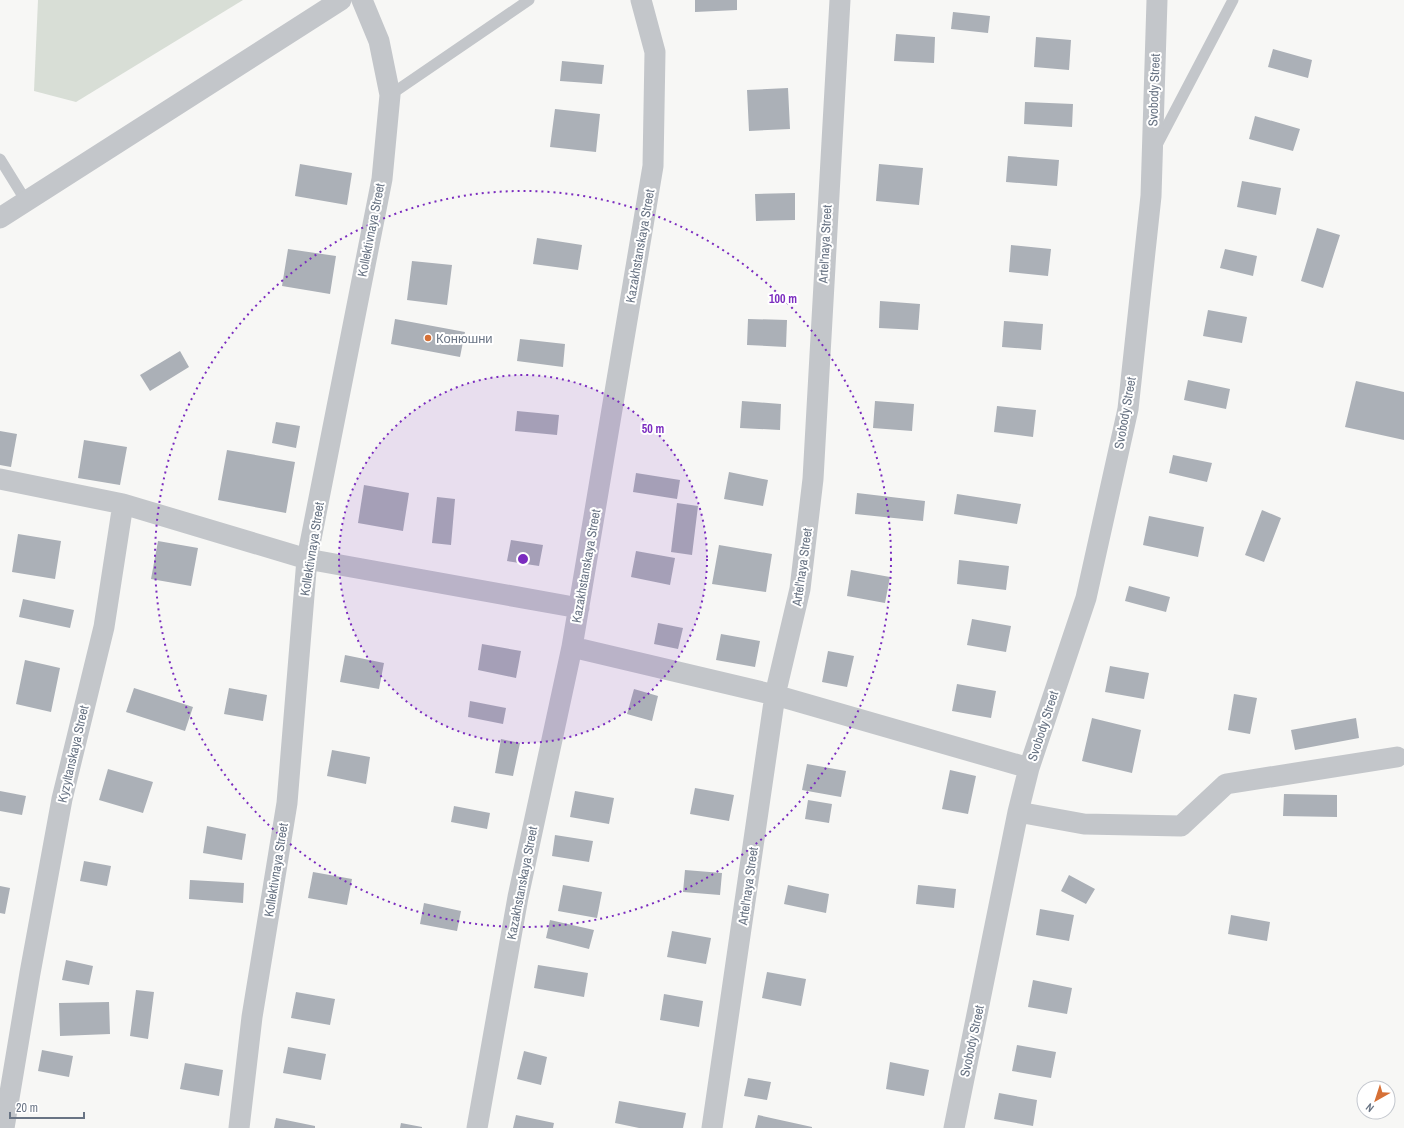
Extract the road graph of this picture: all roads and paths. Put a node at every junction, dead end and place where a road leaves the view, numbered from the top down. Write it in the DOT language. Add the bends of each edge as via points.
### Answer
graph roads {
  1 [pos="341,0"];
  2 [pos="362,0"];
  3 [pos="529,0"];
  4 [pos="641,0"];
  5 [pos="840,0"];
  6 [pos="1157,0"];
  7 [pos="1233,0"];
  8 [pos="390,95"];
  9 [pos="1153,152"];
  10 [pos="0,159"];
  11 [pos="26,201"];
  12 [pos="0,218"];
  13 [pos="0,479"];
  14 [pos="123,504"];
  15 [pos="307,559"];
  16 [pos="579,608"];
  17 [pos="572,647"];
  18 [pos="775,695"];
  19 [pos="1400,756"];
  20 [pos="1029,768"];
  21 [pos="1018,812"];
  22 [pos="4,1128"];
  23 [pos="240,1128"];
  24 [pos="477,1128"];
  25 [pos="712,1128"];
  26 [pos="954,1128"];
  1 -- 11 [label="street"];
  2 -- 8 [label="street, Kollektivnaya Street" via="379,41"];
  3 -- 8 [label="lane"];
  4 -- 16 [label="street, Kazakhstanskaya Street" via="655,52 654,166"];
  5 -- 18 [label="street, Artel'naya Street" via="813,479 800,589"];
  6 -- 9 [label="street, Svobody Street"];
  7 -- 9 [label="lane"];
  8 -- 15 [label="street, Kollektivnaya Street" via="382,179"];
  9 -- 20 [label="street, Svobody Street" via="1151,196 1128,409 1086,598"];
  10 -- 11 [label="lane"];
  11 -- 12 [label="street"];
  13 -- 14 [label="street"];
  14 -- 15 [label="street"];
  14 -- 22 [label="street, Kyzyltanskaya Street" via="104,627 62,799"];
  15 -- 16 [label="street"];
  15 -- 23 [label="street, Kollektivnaya Street" via="287,803 252,1017"];
  16 -- 17 [label="street, Kazakhstanskaya Street"];
  17 -- 18 [label="street"];
  17 -- 24 [label="street, Kazakhstanskaya Street" via="518,897"];
  18 -- 20 [label="street"];
  18 -- 25 [label="street, Artel'naya Street"];
  19 -- 21 [label="street" via="1226,784 1181,826 1084,824"];
  20 -- 21 [label="street, Svobody Street"];
  21 -- 26 [label="street, Svobody Street"];
}
